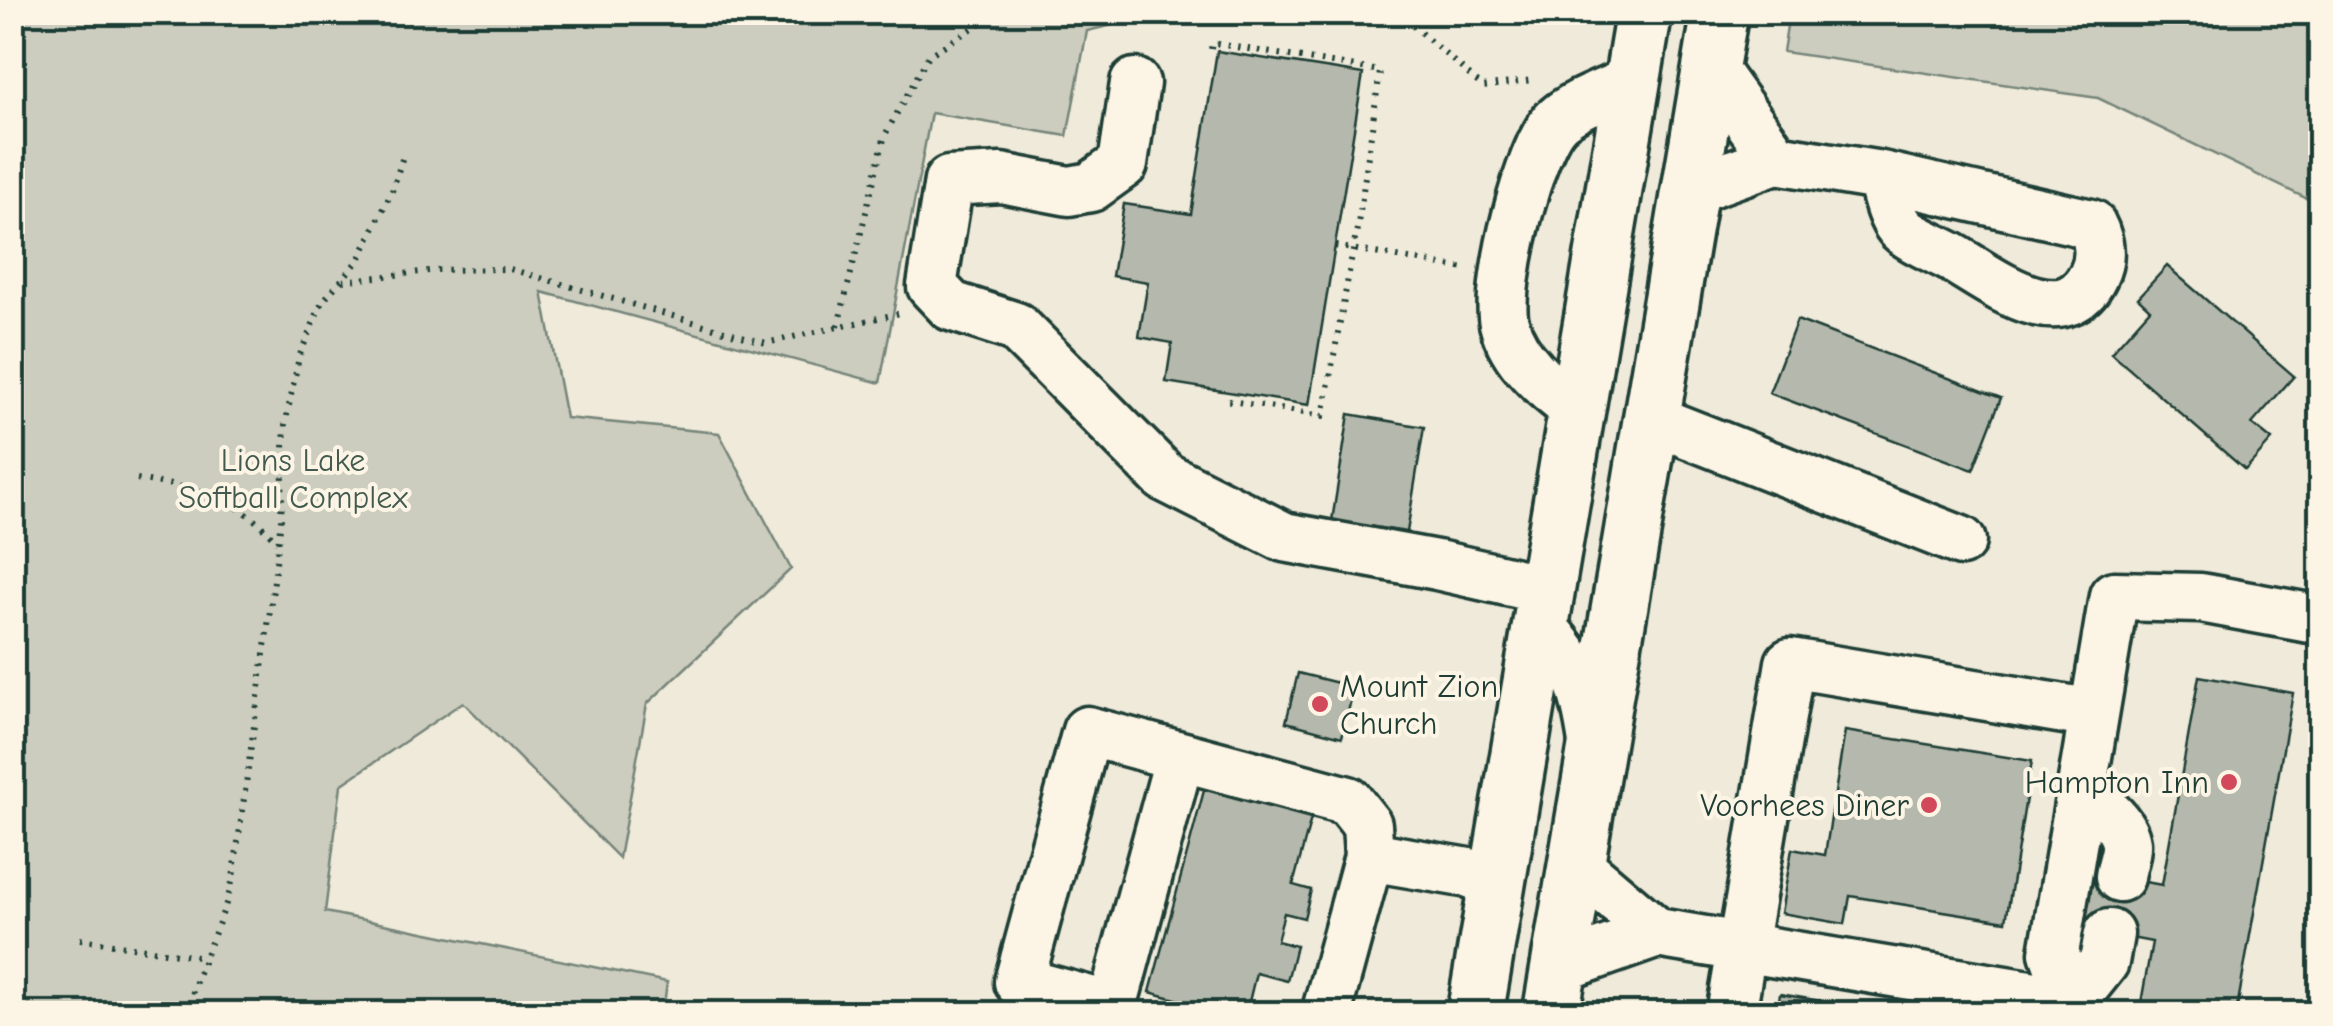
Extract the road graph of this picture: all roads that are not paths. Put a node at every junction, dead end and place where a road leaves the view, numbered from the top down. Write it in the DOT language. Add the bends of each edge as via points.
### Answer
graph roads {
  1 [pos="1644,12"];
  2 [pos="1720,12"];
  3 [pos="1710,68"];
  4 [pos="1633,80"];
  5 [pos="1135,82"];
  6 [pos="1776,159"];
  7 [pos="1881,176"];
  8 [pos="1690,190"];
  9 [pos="1577,410"];
  10 [pos="1652,419"];
  11 [pos="1961,542"];
  12 [pos="1543,610"];
  13 [pos="2320,620"];
  14 [pos="2094,714"];
  15 [pos="1180,756"];
  16 [pos="1594,756"];
  17 [pos="2080,794"];
  18 [pos="1369,856"];
  19 [pos="1576,864"];
  20 [pos="2120,877"];
  21 [pos="1498,878"];
  22 [pos="1658,932"];
  23 [pos="2109,934"];
  24 [pos="1742,947"];
  25 [pos="1554,991"];
  26 [pos="2071,1008"];
  27 [pos="1125,1010"];
  28 [pos="1326,1014"];
  29 [pos="1475,1014"];
  30 [pos="1731,1014"];
  1 -- 4 [label="highway"];
  2 -- 3 [label="highway"];
  3 -- 6 [label="lane"];
  3 -- 8 [label="highway"];
  4 -- 9 [label="highway"];
  4 -- 9 [label="lane" via="1560,117 1543,136 1512,246 1504,322 1534,373"];
  5 -- 12 [label="lane" via="1123,164 1091,187 1068,192 1002,178 949,180 932,286 951,306 1016,327 1166,477 1284,536 1437,565"];
  6 -- 7 [label="lane"];
  6 -- 8 [label="lane"];
  8 -- 10 [label="highway"];
  9 -- 12 [label="highway"];
  10 -- 11 [label="lane"];
  10 -- 16 [label="highway"];
  12 -- 16 [label="lane" via="1541,626 1585,690"];
  12 -- 21 [label="highway"];
  13 -- 14 [label="lane" via="2201,598 2114,596"];
  14 -- 17 [label="lane"];
  14 -- 24 [label="lane" via="1790,663"];
  15 -- 18 [label="lane" via="1348,801 1367,825"];
  15 -- 27 [label="lane"];
  15 -- 27 [label="lane" via="1087,731 1019,982"];
  16 -- 19 [label="highway"];
  17 -- 20 [label="lane" via="2103,809 2124,837"];
  17 -- 26 [label="lane" via="2054,953"];
  18 -- 21 [label="lane"];
  18 -- 28 [label="lane"];
  19 -- 22 [label="lane"];
  19 -- 25 [label="highway"];
  21 -- 29 [label="highway"];
  22 -- 24 [label="lane"];
  22 -- 25 [label="lane"];
  23 -- 26 [label="lane" via="2104,962"];
  24 -- 26 [label="lane"];
  24 -- 30 [label="lane"];
}
